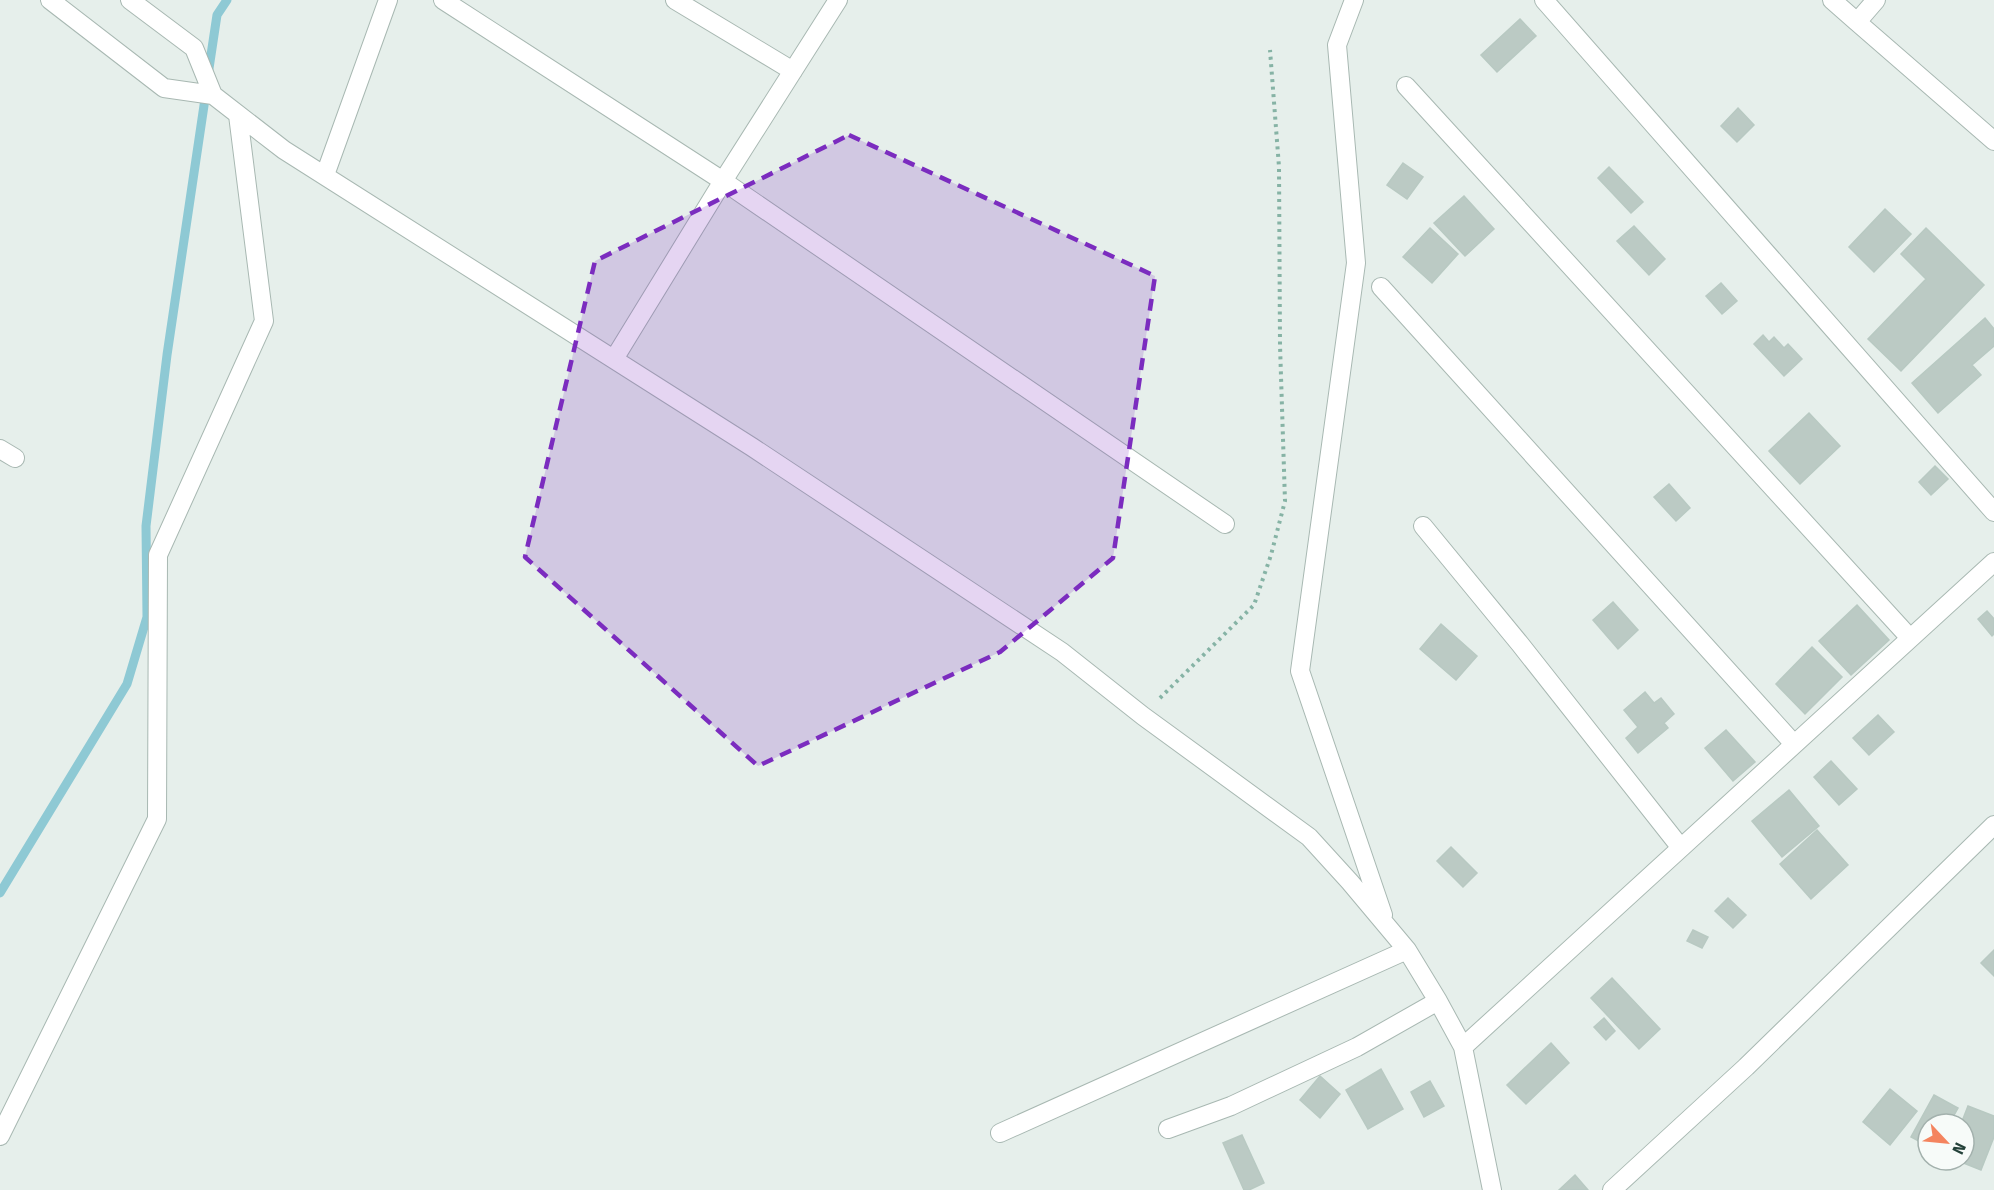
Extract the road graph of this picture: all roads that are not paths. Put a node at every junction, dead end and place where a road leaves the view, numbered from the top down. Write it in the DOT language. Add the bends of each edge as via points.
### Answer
graph roads {
  1 [pos="50,0"];
  2 [pos="130,0"];
  3 [pos="388,0"];
  4 [pos="442,0"];
  5 [pos="675,0"];
  6 [pos="838,0"];
  7 [pos="1354,0"];
  8 [pos="1544,0"];
  9 [pos="1832,0"];
  10 [pos="1876,0"];
  11 [pos="1857,22"];
  12 [pos="793,71"];
  13 [pos="1406,86"];
  14 [pos="213,95"];
  15 [pos="238,115"];
  16 [pos="1994,141"];
  17 [pos="325,175"];
  18 [pos="723,181"];
  19 [pos="1381,286"];
  20 [pos="614,359"];
  21 [pos="1994,512"];
  22 [pos="1225,524"];
  23 [pos="1423,526"];
  24 [pos="1994,562"];
  25 [pos="1910,638"];
  26 [pos="1794,744"];
  27 [pos="1994,825"];
  28 [pos="1681,848"];
  29 [pos="1386,925"];
  30 [pos="1407,950"];
  31 [pos="1438,1000"];
  32 [pos="1463,1047"];
  33 [pos="1168,1129"];
  34 [pos="1000,1133"];
  35 [pos="0,1136"];
  36 [pos="1492,1190"];
  37 [pos="1612,1190"];
  1 -- 14 [label="street" via="164,88"];
  2 -- 14 [label="street" via="194,48"];
  3 -- 17 [label="street"];
  4 -- 18 [label="street"];
  5 -- 12 [label="street"];
  6 -- 12 [label="street"];
  7 -- 29 [label="street" via="1337,45 1356,263 1300,671"];
  8 -- 21 [label="street"];
  9 -- 11 [label="street"];
  10 -- 11 [label="street"];
  11 -- 16 [label="street"];
  12 -- 18 [label="street"];
  13 -- 25 [label="street"];
  14 -- 15 [label="street"];
  15 -- 17 [label="street"];
  15 -- 35 [label="street" via="264,321 158,555 158,819"];
  17 -- 20 [label="street"];
  18 -- 20 [label="street"];
  18 -- 22 [label="street"];
  19 -- 26 [label="street"];
  20 -- 29 [label="street" via="1062,652 1309,837"];
  23 -- 28 [label="street"];
  24 -- 25 [label="street"];
  25 -- 26 [label="street"];
  26 -- 28 [label="street"];
  27 -- 37 [label="street" via="1746,1067"];
  28 -- 32 [label="street"];
  29 -- 30 [label="street"];
  30 -- 31 [label="street"];
  30 -- 34 [label="street"];
  31 -- 32 [label="street"];
  31 -- 33 [label="street" via="1357,1047 1231,1106"];
  32 -- 36 [label="street"];
}
